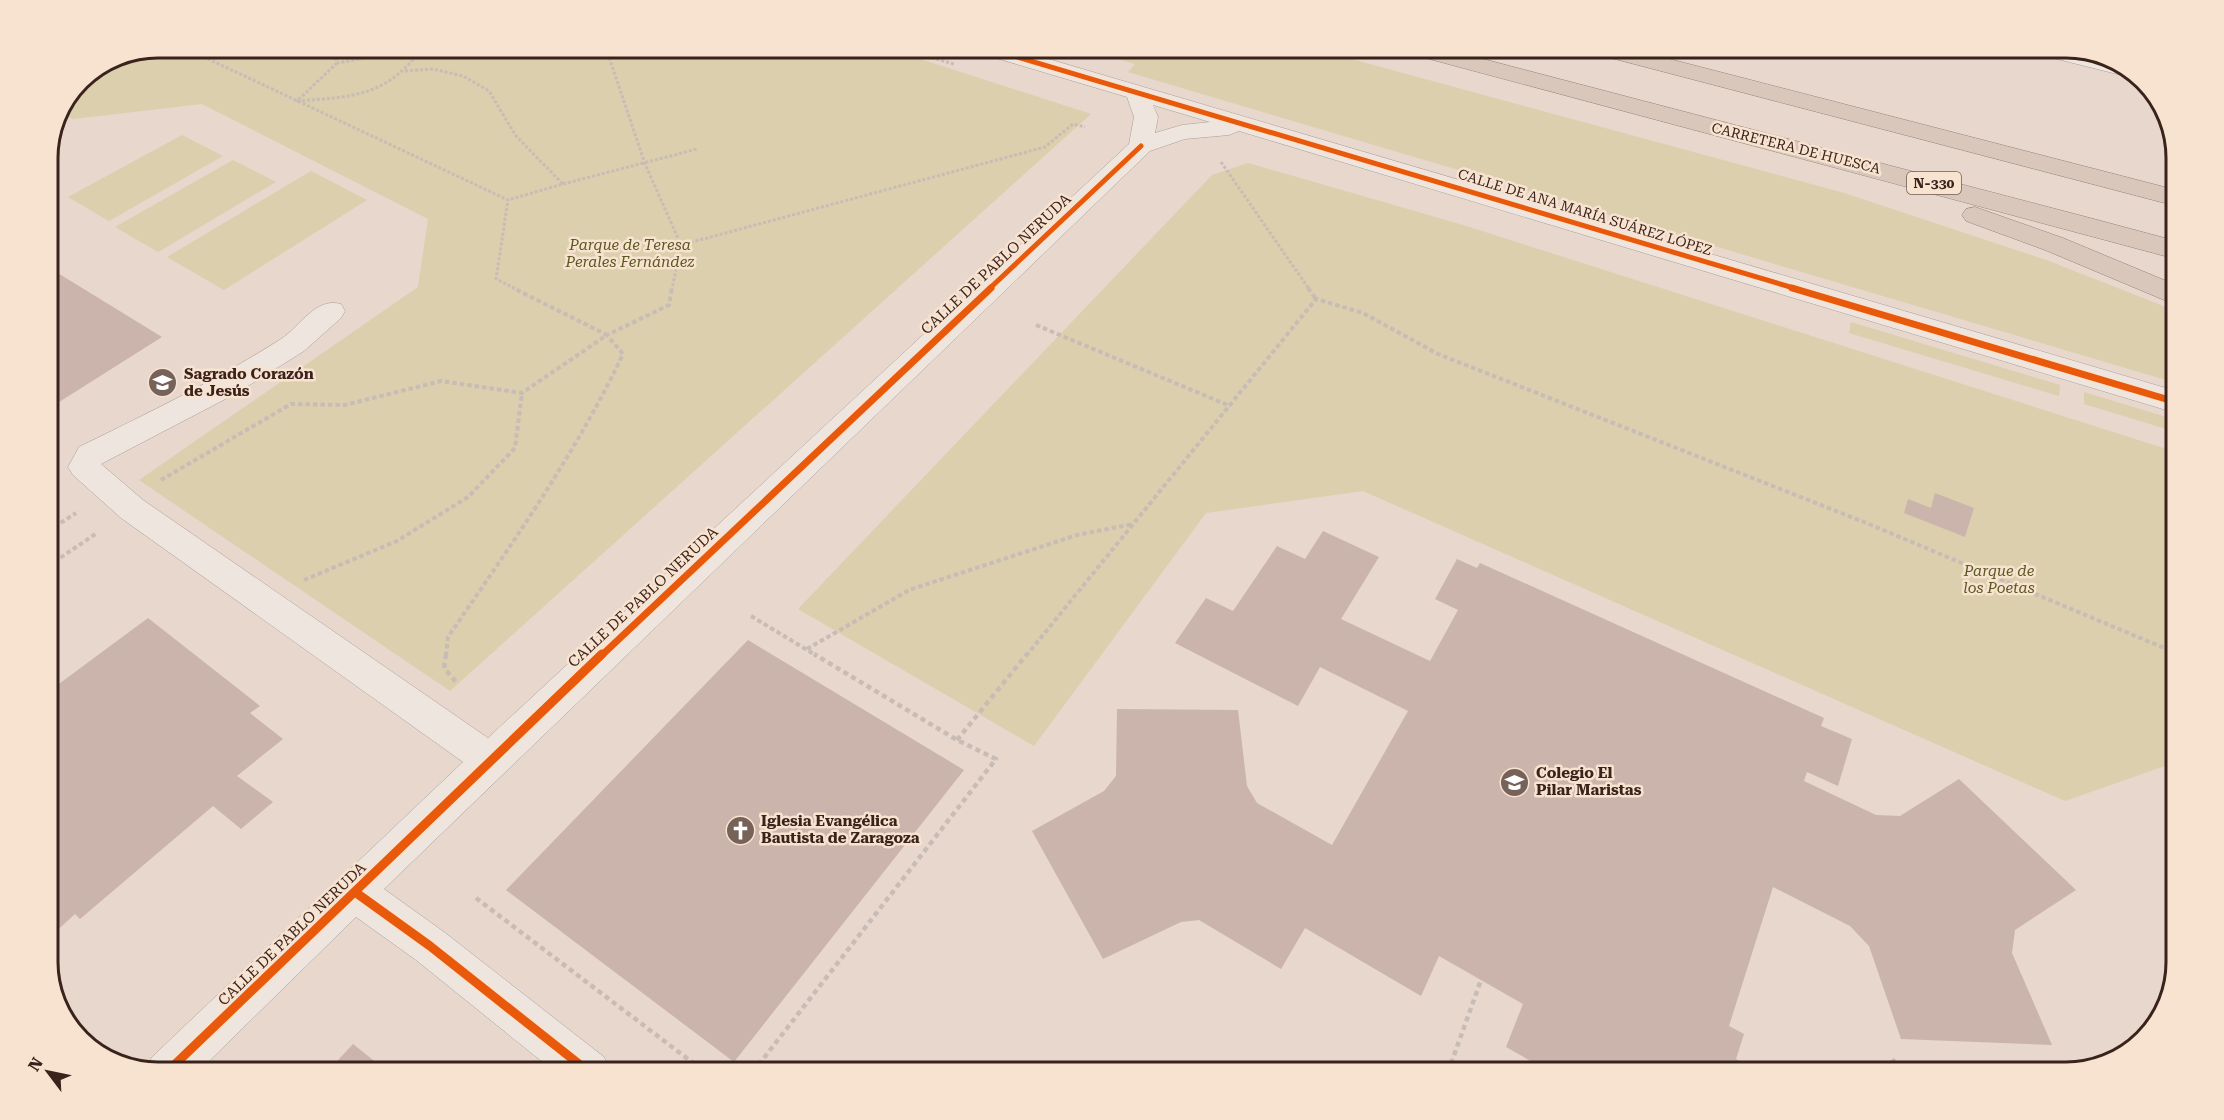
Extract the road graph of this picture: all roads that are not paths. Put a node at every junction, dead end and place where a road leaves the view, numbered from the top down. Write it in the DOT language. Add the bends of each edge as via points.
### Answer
graph roads {
  1 [pos="1020,58"];
  2 [pos="1452,58"];
  3 [pos="1638,58"];
  4 [pos="1137,93"];
  5 [pos="1691,122"];
  6 [pos="1268,131"];
  7 [pos="1141,146"];
  8 [pos="2165,195"];
  9 [pos="2165,247"];
  10 [pos="2165,292"];
  11 [pos="331,311"];
  12 [pos="2165,399"];
  13 [pos="490,760"];
  14 [pos="355,892"];
  15 [pos="177,1062"];
  16 [pos="576,1062"];
  1 -- 4 [label="street, CALLE DE ANA MARÍA SUÁREZ LÓPEZ"];
  2 -- 5 [label="highway, CARRETERA DE HUESCA / N-330"];
  3 -- 8 [label="highway"];
  4 -- 6 [label="street, CALLE DE ANA MARÍA SUÁREZ LÓPEZ"];
  4 -- 7 [label="street" via="1146,117"];
  5 -- 9 [label="highway, CARRETERA DE HUESCA / N-330"];
  5 -- 10 [label="highway" via="1995,222"];
  6 -- 7 [label="street, CALLE DE ANA MARÍA SUÁREZ LÓPEZ" via="1196,129"];
  6 -- 12 [label="street, CALLE DE ANA MARÍA SUÁREZ LÓPEZ"];
  7 -- 13 [label="street, CALLE DE PABLO NERUDA"];
  11 -- 13 [label="street" via="294,344 225,387 90,456 84,467 134,497"];
  13 -- 14 [label="street, CALLE DE PABLO NERUDA"];
  14 -- 15 [label="street, CALLE DE PABLO NERUDA"];
  14 -- 16 [label="street"];
}
